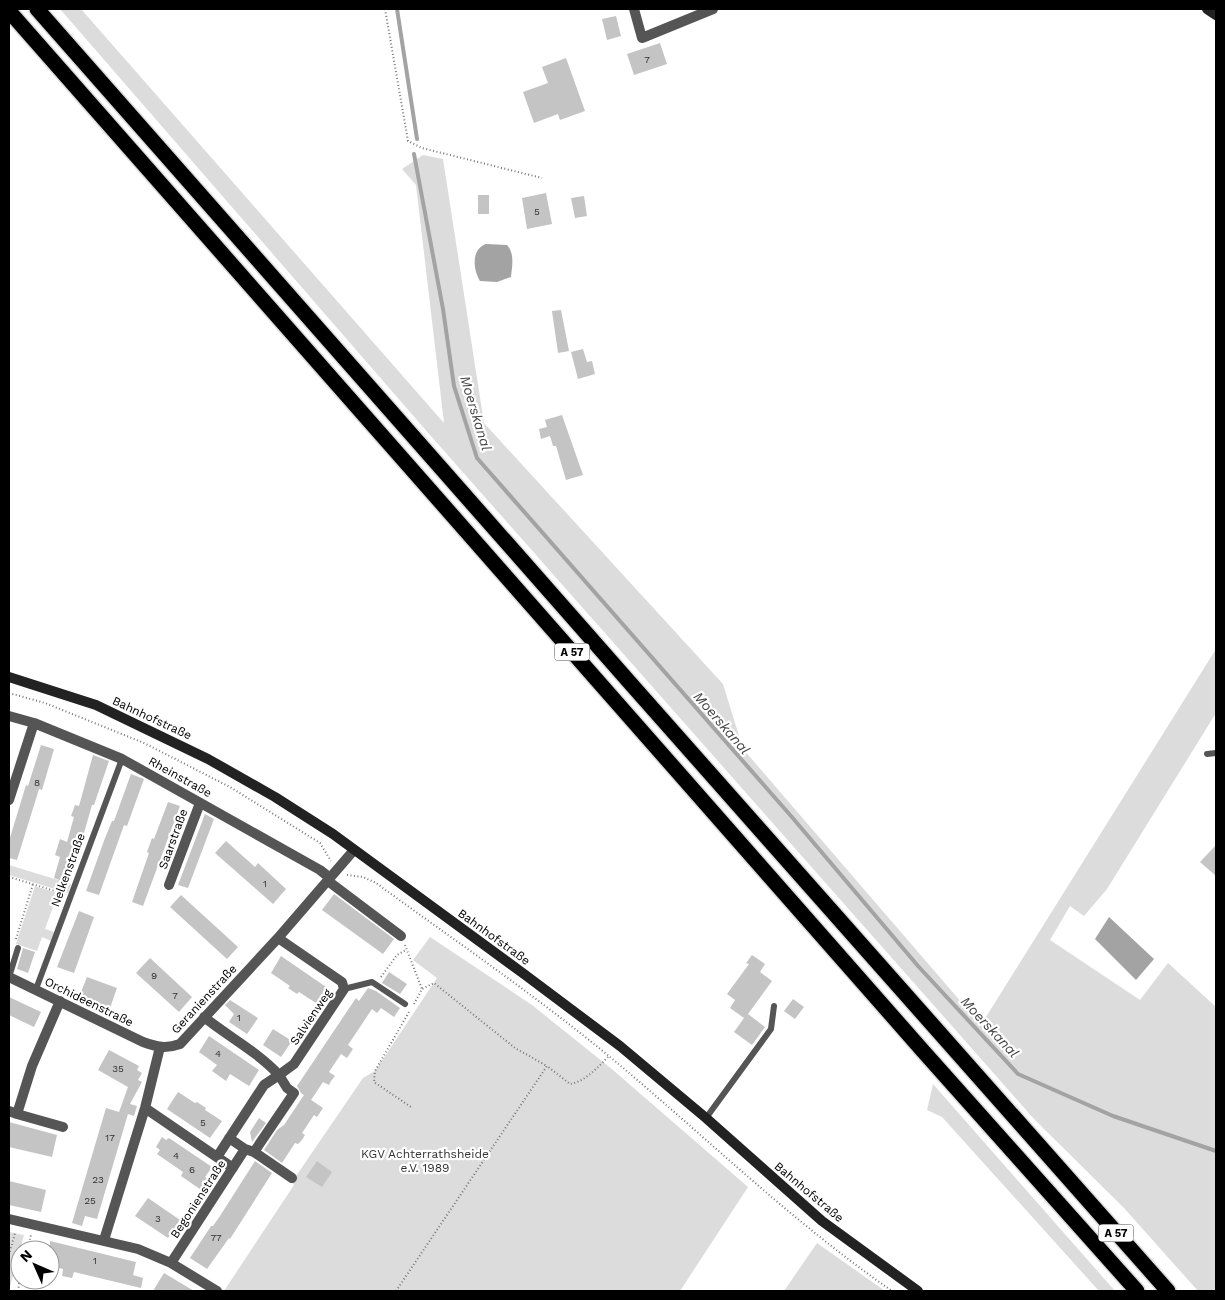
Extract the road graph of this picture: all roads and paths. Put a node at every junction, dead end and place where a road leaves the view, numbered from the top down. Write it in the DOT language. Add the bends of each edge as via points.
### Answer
graph roads {
  1 [pos="37,9"];
  2 [pos="385,9"];
  3 [pos="634,9"];
  4 [pos="713,9"];
  5 [pos="1207,9"];
  6 [pos="9,11"];
  7 [pos="1216,15"];
  8 [pos="542,178"];
  9 [pos="9,677"];
  10 [pos="9,693"];
  11 [pos="9,716"];
  12 [pos="34,723"];
  13 [pos="1216,753"];
  14 [pos="1207,754"];
  15 [pos="122,759"];
  16 [pos="10,793"];
  17 [pos="200,803"];
  18 [pos="354,850"];
  19 [pos="338,870"];
  20 [pos="9,877"];
  21 [pos="329,879"];
  22 [pos="33,884"];
  23 [pos="169,884"];
  24 [pos="71,896"];
  25 [pos="402,936"];
  26 [pos="278,938"];
  27 [pos="18,948"];
  28 [pos="406,950"];
  29 [pos="9,977"];
  30 [pos="376,984"];
  31 [pos="36,989"];
  32 [pos="344,989"];
  33 [pos="422,989"];
  34 [pos="60,1001"];
  35 [pos="405,1004"];
  36 [pos="774,1006"];
  37 [pos="204,1017"];
  38 [pos="620,1046"];
  39 [pos="160,1047"];
  40 [pos="609,1056"];
  41 [pos="547,1066"];
  42 [pos="279,1075"];
  43 [pos="411,1107"];
  44 [pos="144,1108"];
  45 [pos="13,1113"];
  46 [pos="706,1118"];
  47 [pos="63,1127"];
  48 [pos="229,1138"];
  49 [pos="250,1151"];
  50 [pos="217,1157"];
  51 [pos="233,1168"];
  52 [pos="292,1178"];
  53 [pos="14,1220"];
  54 [pos="34,1224"];
  55 [pos="30,1240"];
  56 [pos="104,1240"];
  57 [pos="9,1255"];
  58 [pos="171,1263"];
  59 [pos="217,1291"];
  60 [pos="396,1291"];
  61 [pos="892,1291"];
  62 [pos="918,1291"];
  63 [pos="1137,1291"];
  64 [pos="1168,1291"];
  1 -- 64 [label="highway, A 57"];
  2 -- 8 [label="path" via="408,141 422,148"];
  3 -- 4 [label="street" via="642,38"];
  5 -- 7 [label="main road"];
  6 -- 63 [label="highway, A 57"];
  9 -- 18 [label="main road, Bahnhofstraße" via="96,706 208,759 275,797"];
  10 -- 19 [label="path" via="144,743 230,788 320,843"];
  11 -- 12 [label="street, Rheinstraße"];
  12 -- 15 [label="street, Rheinstraße"];
  12 -- 16 [label="street"];
  13 -- 14 [label="lane"];
  15 -- 17 [label="street, Rheinstraße"];
  15 -- 24 [label="lane, Nelkenstraße"];
  17 -- 21 [label="street, Rheinstraße" via="320,870"];
  17 -- 23 [label="street, Saarstraße"];
  18 -- 19 [label="street, Geranienstraße"];
  18 -- 38 [label="main road, Bahnhofstraße"];
  19 -- 21 [label="street, Geranienstraße"];
  19 -- 40 [label="path" via="376,883"];
  20 -- 22 [label="path"];
  21 -- 25 [label="street, Rheinstraße"];
  21 -- 26 [label="street, Geranienstraße"];
  22 -- 24 [label="path"];
  22 -- 27 [label="path" via="14,944"];
  24 -- 31 [label="lane, Nelkenstraße"];
  25 -- 28 [label="path"];
  26 -- 32 [label="street, Salvienweg" via="342,982"];
  26 -- 37 [label="street, Geranienstraße"];
  27 -- 29 [label="lane"];
  28 -- 30 [label="path" via="398,955"];
  28 -- 33 [label="path"];
  29 -- 31 [label="street, Orchideenstraße"];
  30 -- 32 [label="lane" via="372,982"];
  30 -- 35 [label="lane"];
  31 -- 34 [label="street, Orchideenstraße"];
  32 -- 42 [label="street, Salvienweg" via="294,1064"];
  33 -- 41 [label="path" via="434,983 516,1048"];
  33 -- 43 [label="path" via="375,1071 374,1082"];
  34 -- 39 [label="street, Orchideenstraße" via="143,1042"];
  34 -- 45 [label="street"];
  36 -- 46 [label="lane" via="771,1029"];
  37 -- 39 [label="street, Geranienstraße" via="180,1044"];
  37 -- 42 [label="street" via="267,1061"];
  38 -- 40 [label="path"];
  38 -- 46 [label="main road, Bahnhofstraße"];
  39 -- 44 [label="street"];
  40 -- 41 [label="path" via="577,1083 570,1084"];
  40 -- 61 [label="path" via="815,1233"];
  41 -- 60 [label="path"];
  42 -- 48 [label="street, Salvienweg" via="264,1085"];
  42 -- 49 [label="street" via="294,1093"];
  44 -- 50 [label="street"];
  44 -- 56 [label="street"];
  45 -- 47 [label="street"];
  46 -- 62 [label="main road, Bahnhofstraße" via="822,1220"];
  48 -- 49 [label="street"];
  48 -- 50 [label="street, Salvienweg"];
  49 -- 51 [label="street, Begonienstraße"];
  49 -- 52 [label="street"];
  50 -- 51 [label="street"];
  51 -- 58 [label="street, Begonienstraße"];
  53 -- 54 [label="street"];
  53 -- 57 [label="path"];
  54 -- 55 [label="path"];
  54 -- 56 [label="street"];
  56 -- 58 [label="street" via="138,1249"];
  58 -- 59 [label="street"];
}
